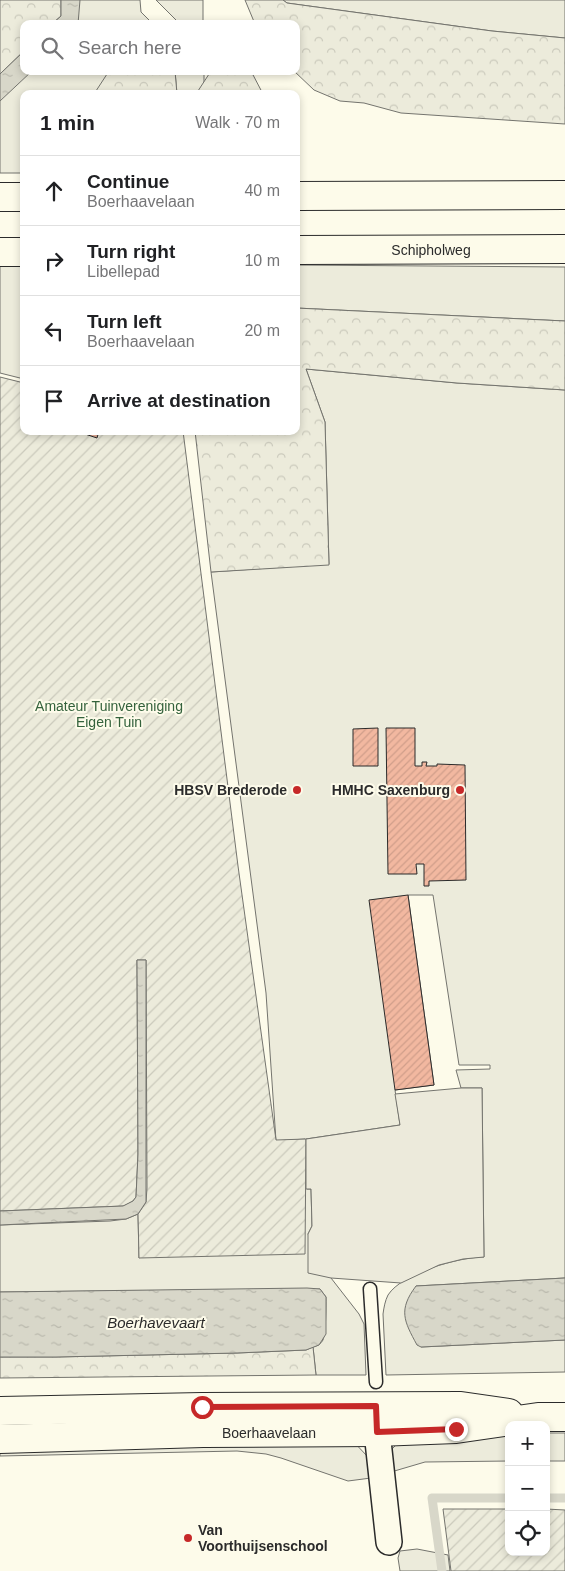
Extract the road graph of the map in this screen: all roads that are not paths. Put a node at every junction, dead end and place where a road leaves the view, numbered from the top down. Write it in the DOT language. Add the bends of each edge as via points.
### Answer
graph roads {
  1 [pos="565,195"];
  2 [pos="300,196"];
  3 [pos="0,197"];
  4 [pos="20,197"];
  5 [pos="565,249"];
  6 [pos="300,250"];
  7 [pos="0,252"];
  8 [pos="20,252"];
  9 [pos="370,1289"];
  10 [pos="376,1407"];
  11 [pos="0,1412"];
  12 [pos="565,1417"];
  13 [pos="0,1439"];
  14 [pos="389,1542"];
  1 -- 2 [label="main road"];
  3 -- 4 [label="main road"];
  5 -- 6 [label="main road, Schipholweg"];
  7 -- 8 [label="main road"];
  9 -- 10 [label="lane"];
  10 -- 11 [label="main road, Boerhaavelaan"];
  10 -- 12 [label="main road, Boerhaavelaan" via="456,1429"];
  10 -- 13 [label="main road, Boerhaavelaan" via="203,1433"];
  10 -- 14 [label="street"];
}
